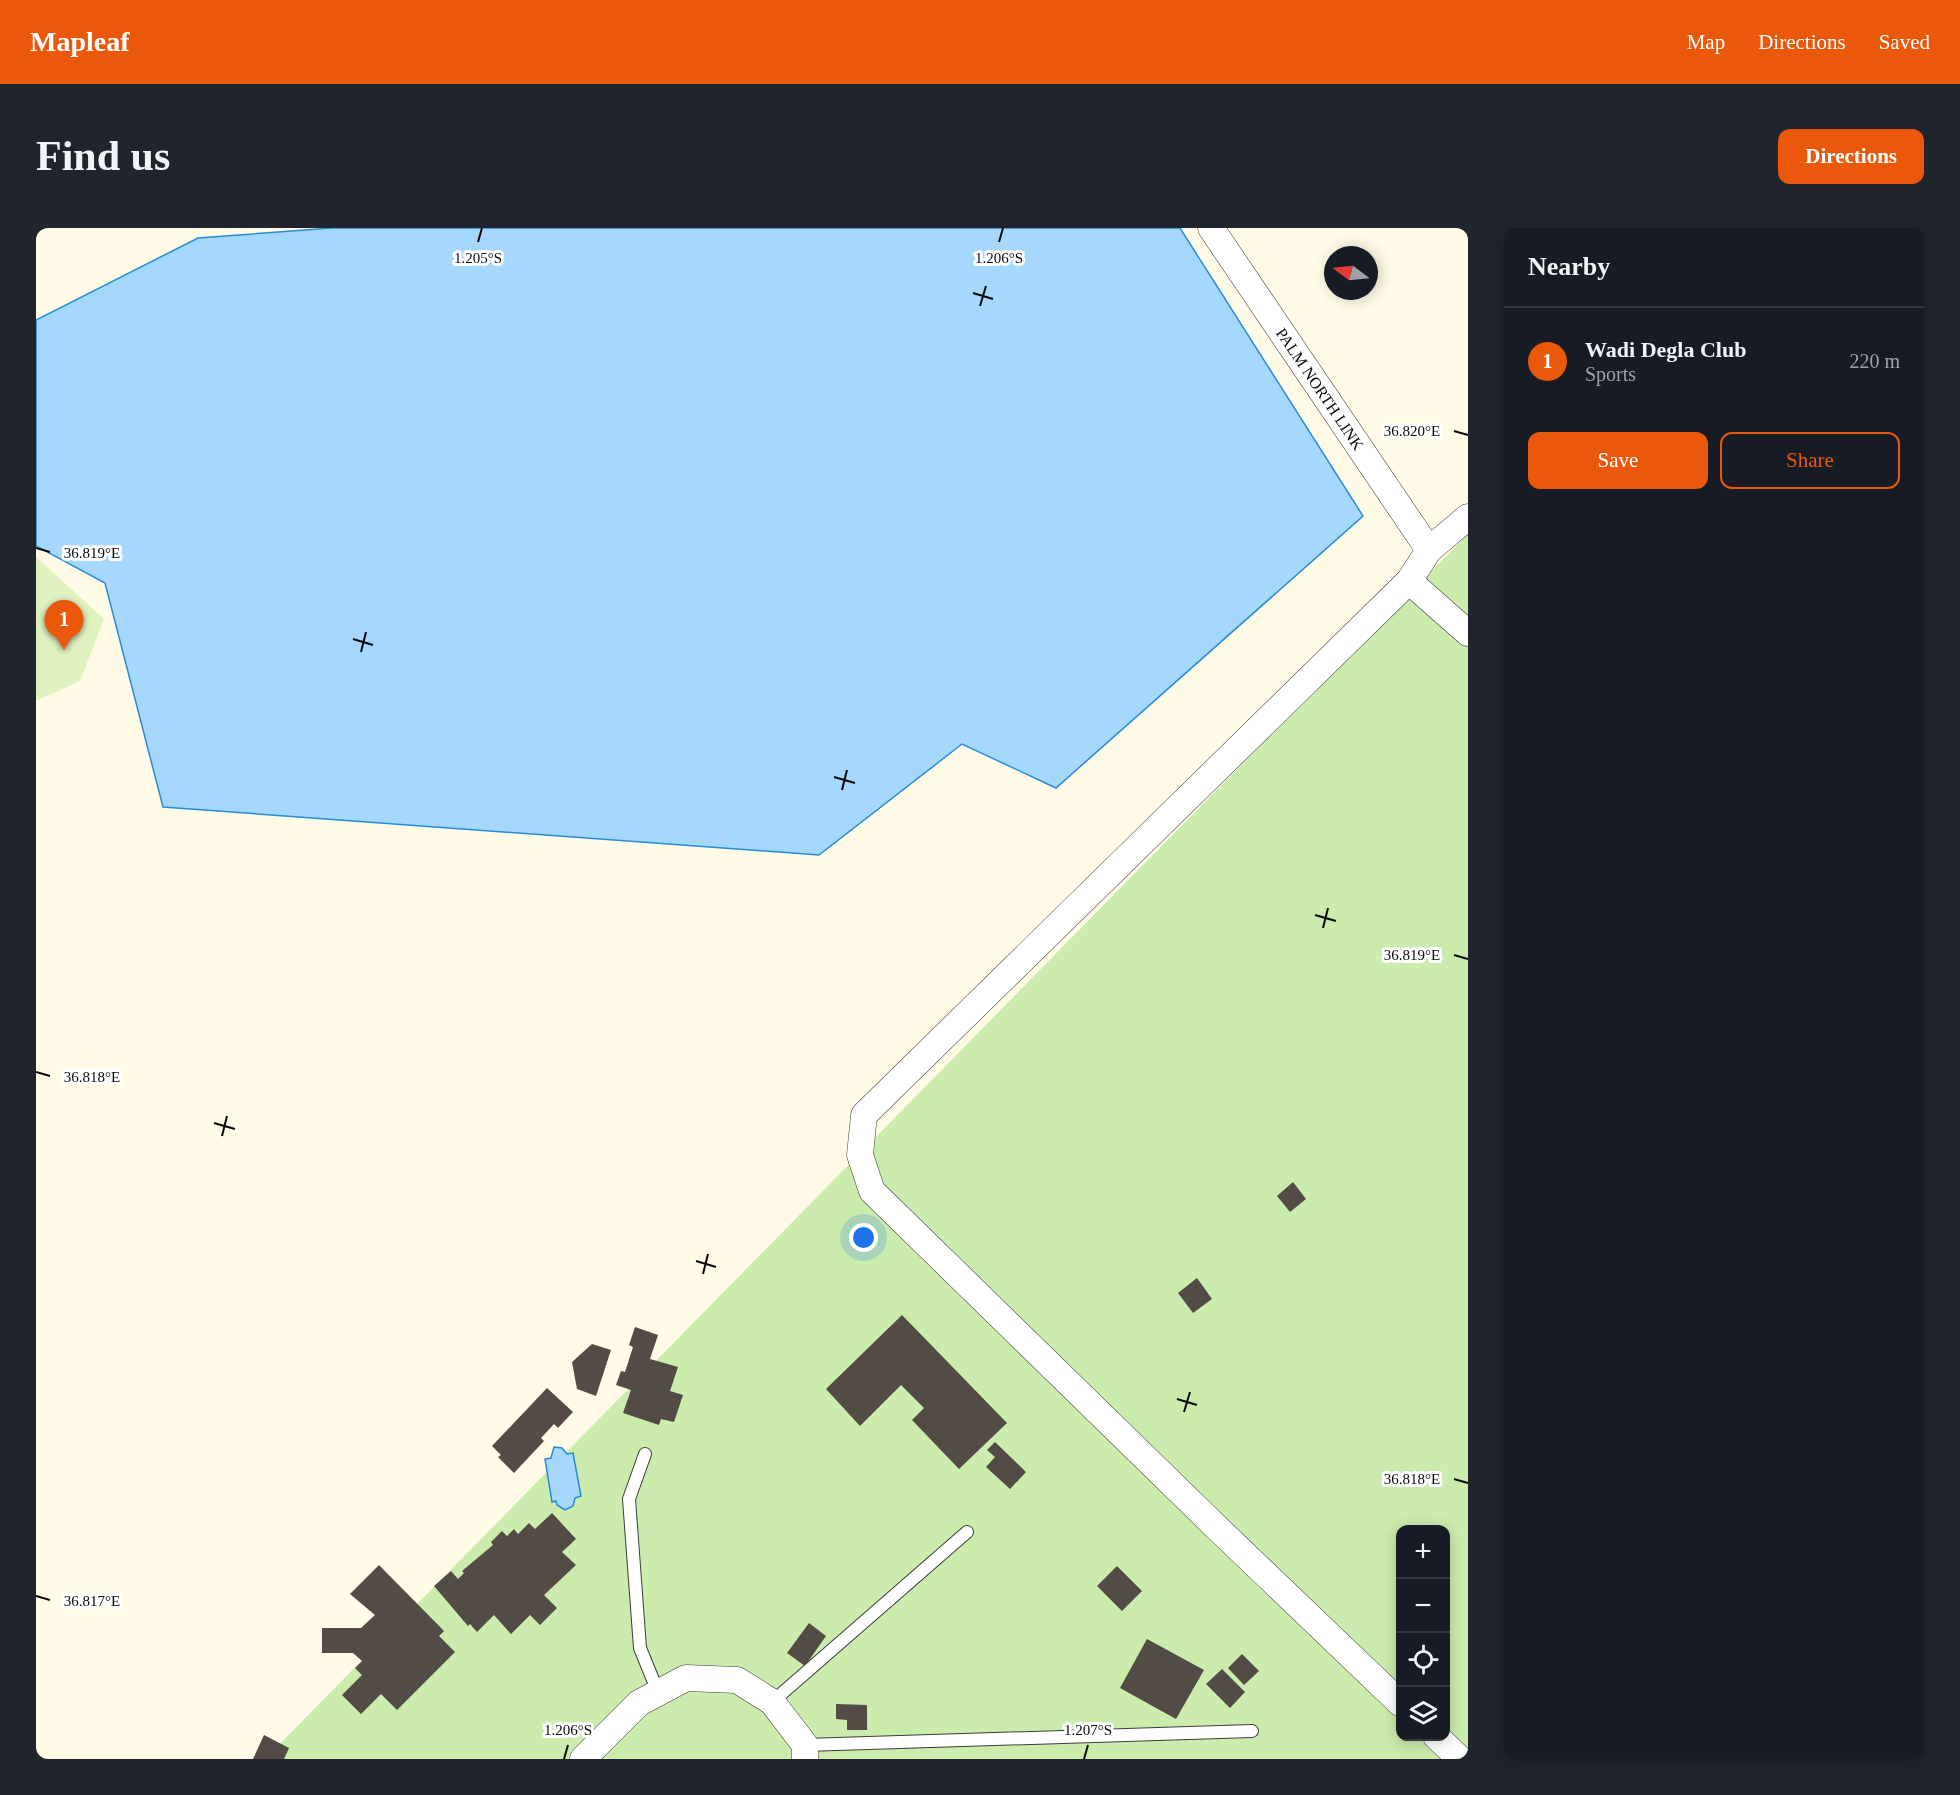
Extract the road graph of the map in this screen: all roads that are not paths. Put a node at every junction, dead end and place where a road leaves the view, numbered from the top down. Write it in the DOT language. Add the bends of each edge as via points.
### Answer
graph roads {
  1 [pos="1211,228"];
  2 [pos="1468,517"];
  3 [pos="1429,550"];
  4 [pos="1409,581"];
  5 [pos="1468,633"];
  6 [pos="645,1454"];
  7 [pos="967,1532"];
  8 [pos="658,1692"];
  9 [pos="1396,1697"];
  10 [pos="772,1702"];
  11 [pos="1252,1731"];
  12 [pos="1440,1741"];
  13 [pos="805,1752"];
  14 [pos="583,1759"];
  15 [pos="1460,1759"];
  1 -- 3 [label="street, PALM NORTH LINK"];
  2 -- 3 [label="street"];
  3 -- 4 [label="street"];
  4 -- 5 [label="street"];
  4 -- 9 [label="street" via="864,1115 860,1155 873,1191"];
  6 -- 8 [label="lane" via="629,1499 640,1648"];
  7 -- 10 [label="lane"];
  8 -- 10 [label="street" via="686,1678 737,1680"];
  8 -- 14 [label="street" via="639,1703"];
  10 -- 13 [label="street"];
  11 -- 13 [label="lane"];
  12 -- 15 [label="street"];
}
